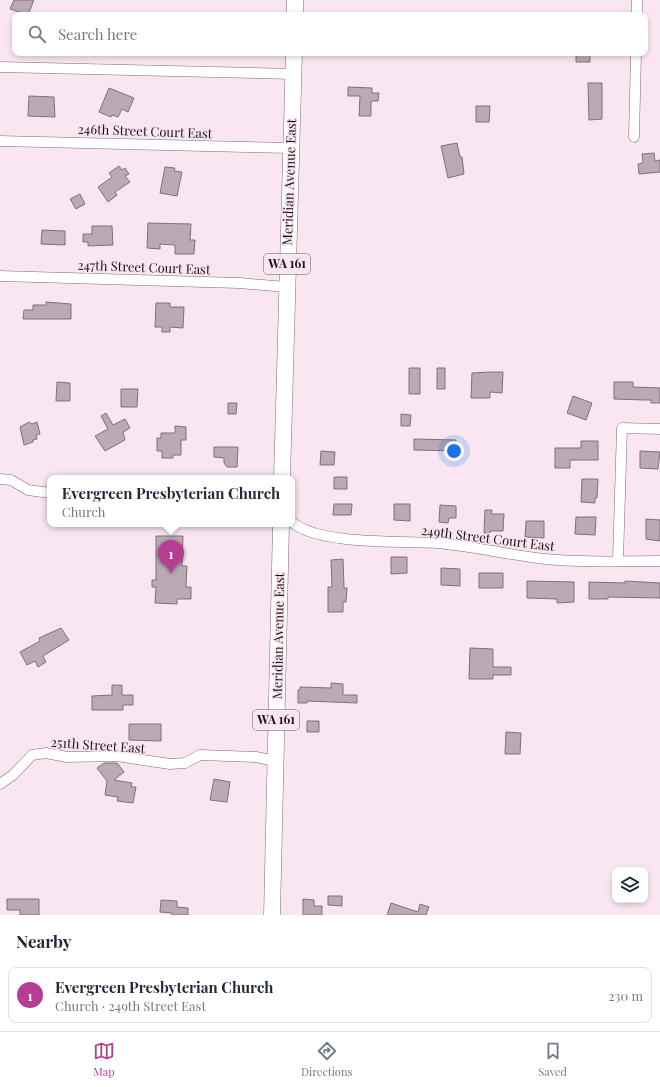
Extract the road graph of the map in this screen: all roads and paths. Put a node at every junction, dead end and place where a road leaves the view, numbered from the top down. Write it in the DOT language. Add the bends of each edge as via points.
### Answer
graph roads {
  1 [pos="295,0"];
  2 [pos="637,0"];
  3 [pos="295,12"];
  4 [pos="637,12"];
  5 [pos="294,56"];
  6 [pos="636,56"];
  7 [pos="0,67"];
  8 [pos="293,74"];
  9 [pos="634,137"];
  10 [pos="0,141"];
  11 [pos="290,148"];
  12 [pos="0,276"];
  13 [pos="286,287"];
  14 [pos="660,429"];
  15 [pos="282,475"];
  16 [pos="0,478"];
  17 [pos="47,492"];
  18 [pos="295,524"];
  19 [pos="281,527"];
  20 [pos="618,560"];
  21 [pos="660,561"];
  22 [pos="275,761"];
  23 [pos="0,784"];
  24 [pos="272,915"];
  1 -- 3 [label="main road"];
  2 -- 4 [label="street"];
  5 -- 8 [label="main road, Meridian Avenue East / WA 161"];
  6 -- 9 [label="street"];
  7 -- 8 [label="street"];
  8 -- 11 [label="main road, Meridian Avenue East / WA 161"];
  10 -- 11 [label="street, 246th Street Court East"];
  11 -- 13 [label="main road, Meridian Avenue East / WA 161"];
  12 -- 13 [label="street, 247th Street Court East" via="239,283"];
  13 -- 15 [label="main road, Meridian Avenue East / WA 161"];
  14 -- 20 [label="street" via="622,428"];
  16 -- 17 [label="street" via="11,480 28,490"];
  18 -- 20 [label="street, 249th Street Court East" via="309,532 333,537 438,544 545,559"];
  19 -- 22 [label="main road, Meridian Avenue East / WA 161"];
  20 -- 21 [label="street, 249th Street Court East"];
  22 -- 23 [label="street, 251th Street East" via="256,757 200,755 185,763 170,764 116,756 32,754 13,775"];
  22 -- 24 [label="main road, Meridian Avenue East / WA 161"];
}
